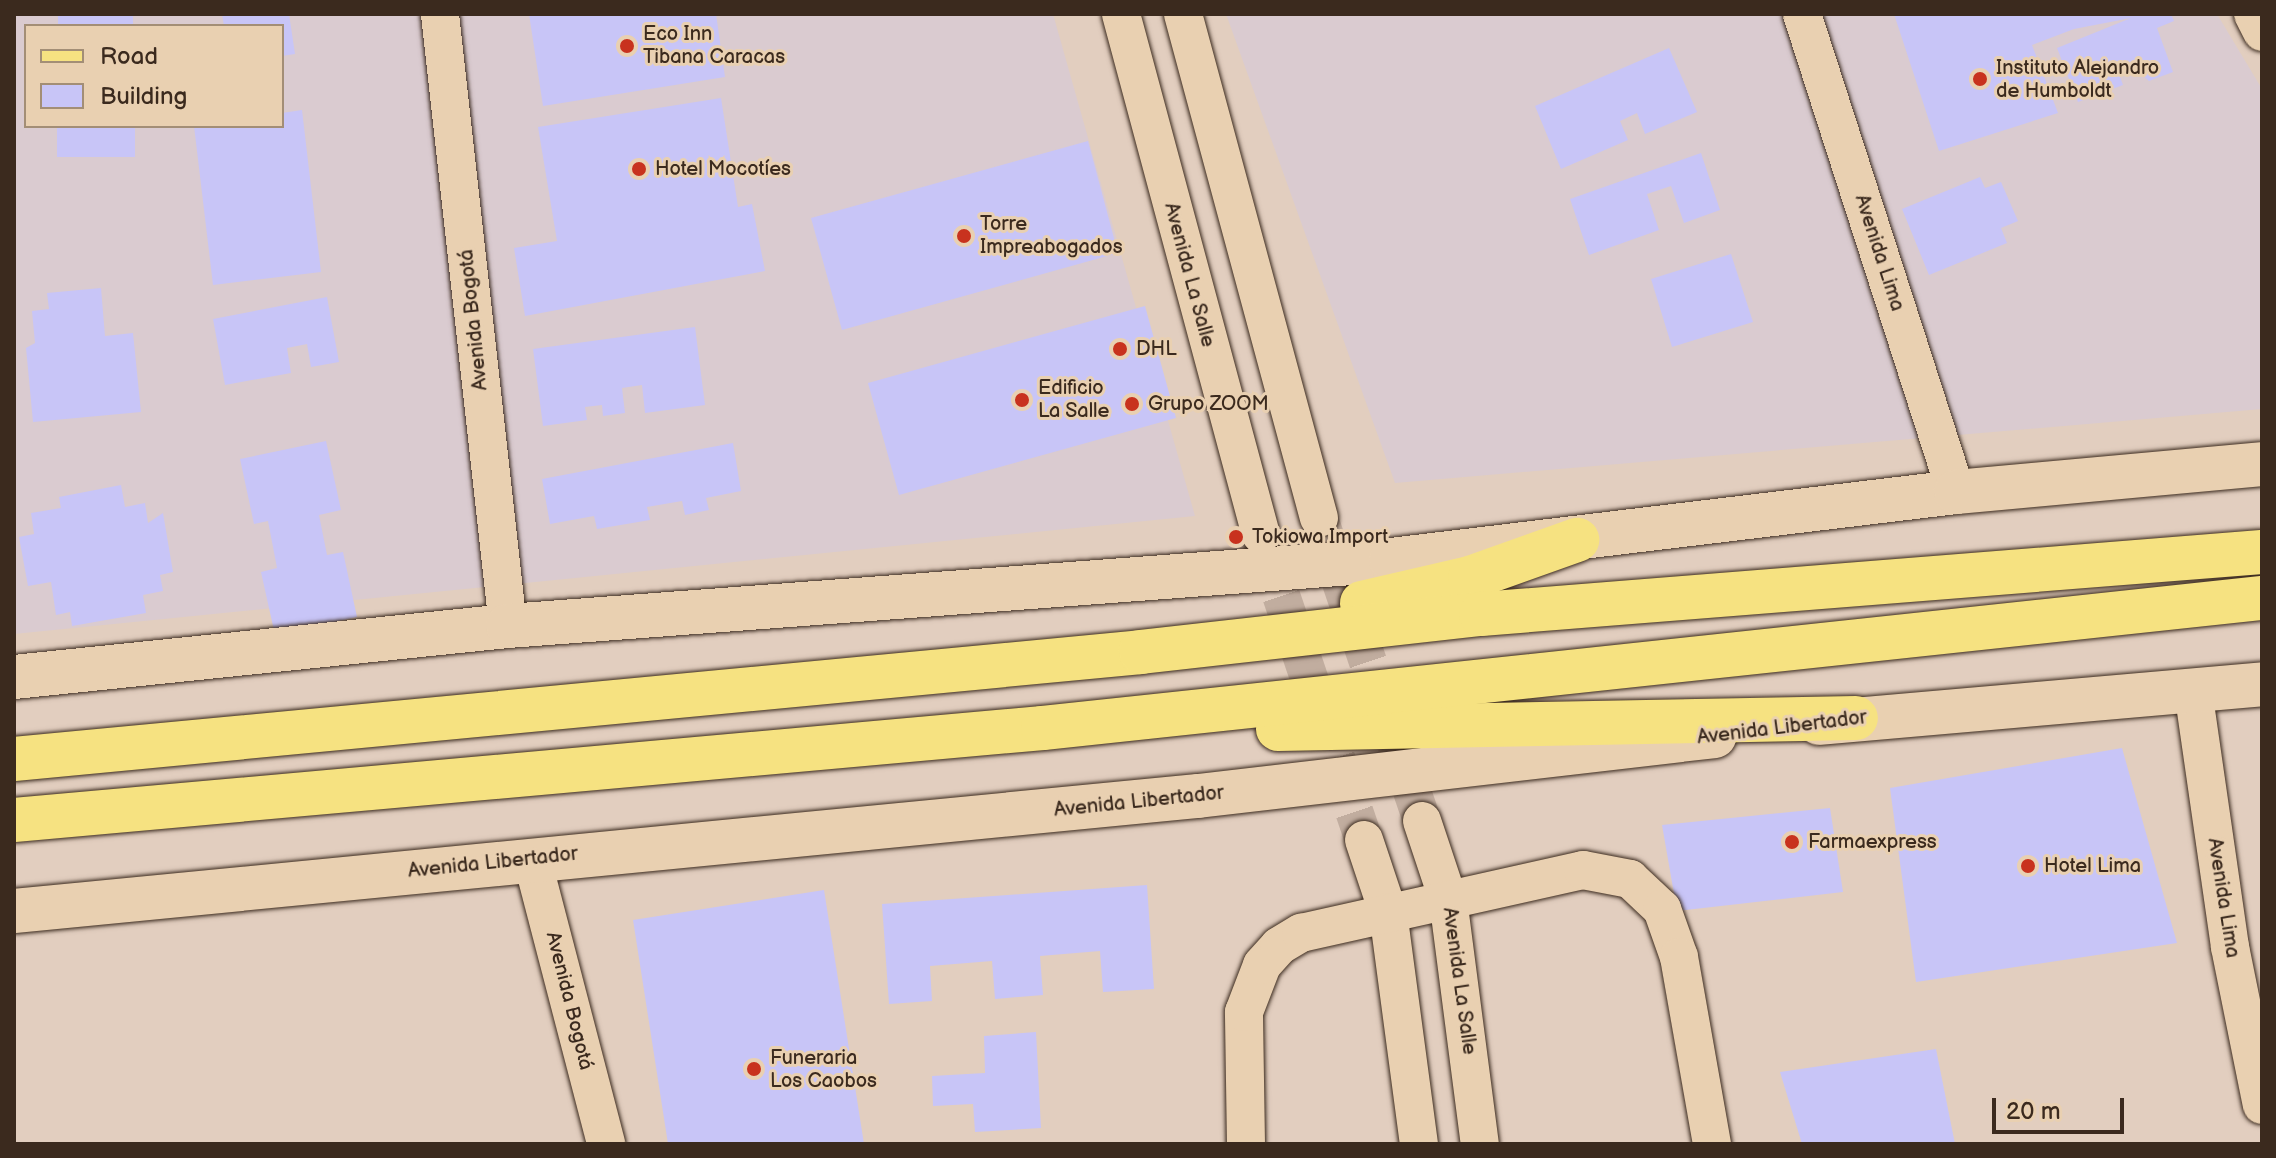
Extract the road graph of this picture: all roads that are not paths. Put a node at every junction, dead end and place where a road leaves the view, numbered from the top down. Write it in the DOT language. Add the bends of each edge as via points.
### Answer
graph roads {
  1 [pos="440,14"];
  2 [pos="1121,14"];
  3 [pos="1183,14"];
  4 [pos="1802,14"];
  5 [pos="2253,14"];
  6 [pos="2262,32"];
  7 [pos="2262,464"];
  8 [pos="1956,492"];
  9 [pos="1319,518"];
  10 [pos="1261,535"];
  11 [pos="1577,540"];
  12 [pos="2262,552"];
  13 [pos="2262,598"];
  14 [pos="508,626"];
  15 [pos="1141,652"];
  16 [pos="14,677"];
  17 [pos="2262,684"];
  18 [pos="2193,690"];
  19 [pos="1856,718"];
  20 [pos="1043,728"];
  21 [pos="14,759"];
  22 [pos="14,820"];
  23 [pos="1422,821"];
  24 [pos="1364,840"];
  25 [pos="532,859"];
  26 [pos="1448,899"];
  27 [pos="14,911"];
  28 [pos="1388,912"];
  29 [pos="2262,1105"];
  30 [pos="606,1144"];
  31 [pos="1246,1144"];
  32 [pos="1419,1144"];
  33 [pos="1480,1144"];
  34 [pos="1712,1144"];
  1 -- 14 [label="street, Avenida Bogotá"];
  2 -- 10 [label="street, Avenida La Salle"];
  3 -- 9 [label="street"];
  4 -- 8 [label="street, Avenida Lima"];
  5 -- 6 [label="street"];
  7 -- 8 [label="main road"];
  8 -- 11 [label="main road"];
  11 -- 14 [label="main road" via="1133,581"];
  11 -- 15 [label="main road" via="1470,578"];
  12 -- 15 [label="main road" via="1481,614"];
  13 -- 20 [label="main road"];
  14 -- 16 [label="main road"];
  15 -- 21 [label="main road"];
  17 -- 18 [label="main road, Avenida Libertador"];
  18 -- 19 [label="main road, Avenida Libertador"];
  18 -- 29 [label="street, Avenida Lima" via="2230,947"];
  19 -- 20 [label="main road"];
  19 -- 25 [label="main road, Avenida Libertador" via="1198,796"];
  20 -- 22 [label="main road"];
  23 -- 26 [label="street, Avenida La Salle"];
  24 -- 28 [label="street"];
  25 -- 27 [label="main road, Avenida Libertador"];
  25 -- 30 [label="street, Avenida Bogotá"];
  26 -- 28 [label="street"];
  26 -- 33 [label="street, Avenida La Salle"];
  26 -- 34 [label="street" via="1583,870 1630,879 1662,909 1679,957"];
  28 -- 31 [label="street" via="1301,933 1262,965 1244,1012"];
  28 -- 32 [label="street"];
}
